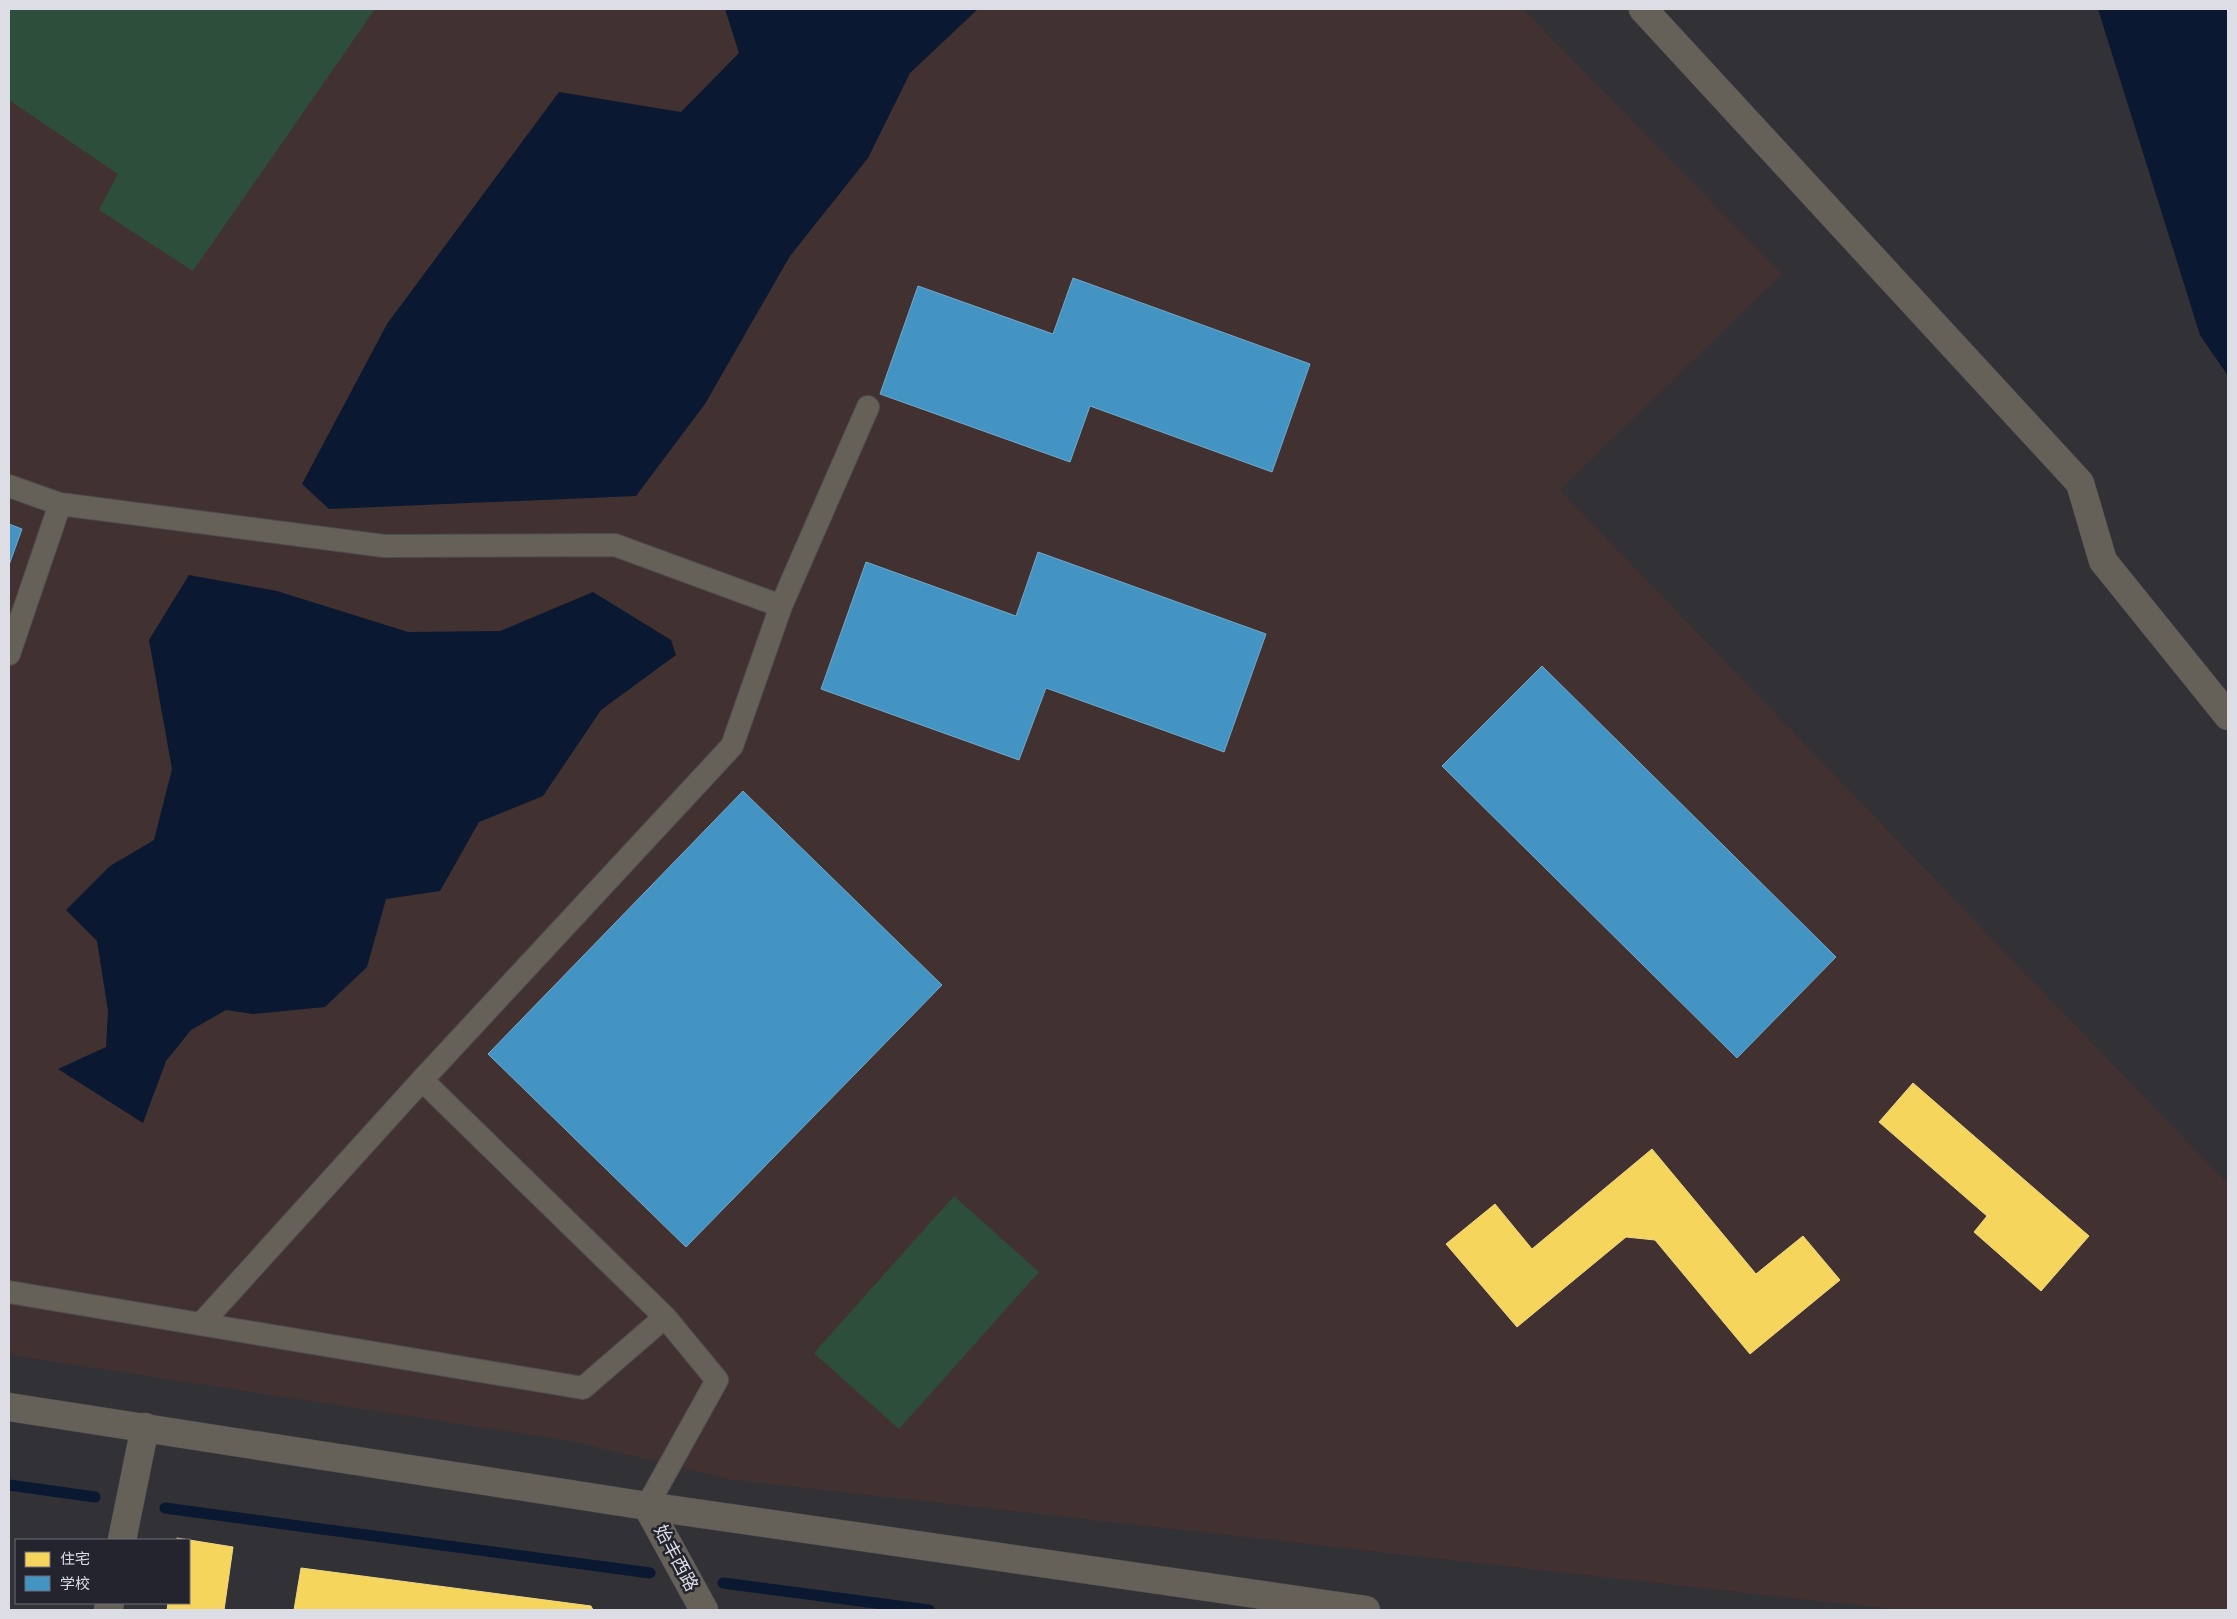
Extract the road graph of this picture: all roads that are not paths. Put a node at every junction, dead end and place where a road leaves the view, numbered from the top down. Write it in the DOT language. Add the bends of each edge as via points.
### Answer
graph roads {
  1 [pos="1644,9"];
  2 [pos="868,407"];
  3 [pos="9,486"];
  4 [pos="60,504"];
  5 [pos="780,606"];
  6 [pos="9,654"];
  7 [pos="2228,716"];
  8 [pos="422,1080"];
  9 [pos="9,1292"];
  10 [pos="665,1317"];
  11 [pos="201,1324"];
  12 [pos="9,1407"];
  13 [pos="145,1427"];
  14 [pos="647,1506"];
  15 [pos="122,1539"];
  16 [pos="704,1610"];
  17 [pos="1366,1610"];
  1 -- 7 [label="street" via="2080,483 2104,561"];
  2 -- 5 [label="lane"];
  3 -- 4 [label="lane"];
  4 -- 5 [label="lane" via="384,546 615,545"];
  4 -- 6 [label="lane"];
  5 -- 8 [label="lane" via="732,746"];
  8 -- 10 [label="lane"];
  8 -- 11 [label="lane"];
  9 -- 11 [label="lane"];
  10 -- 11 [label="lane" via="583,1388"];
  10 -- 14 [label="lane" via="717,1380"];
  12 -- 13 [label="street"];
  13 -- 14 [label="street"];
  13 -- 15 [label="street"];
  14 -- 16 [label="street, 始丰西路"];
  14 -- 17 [label="street"];
}
